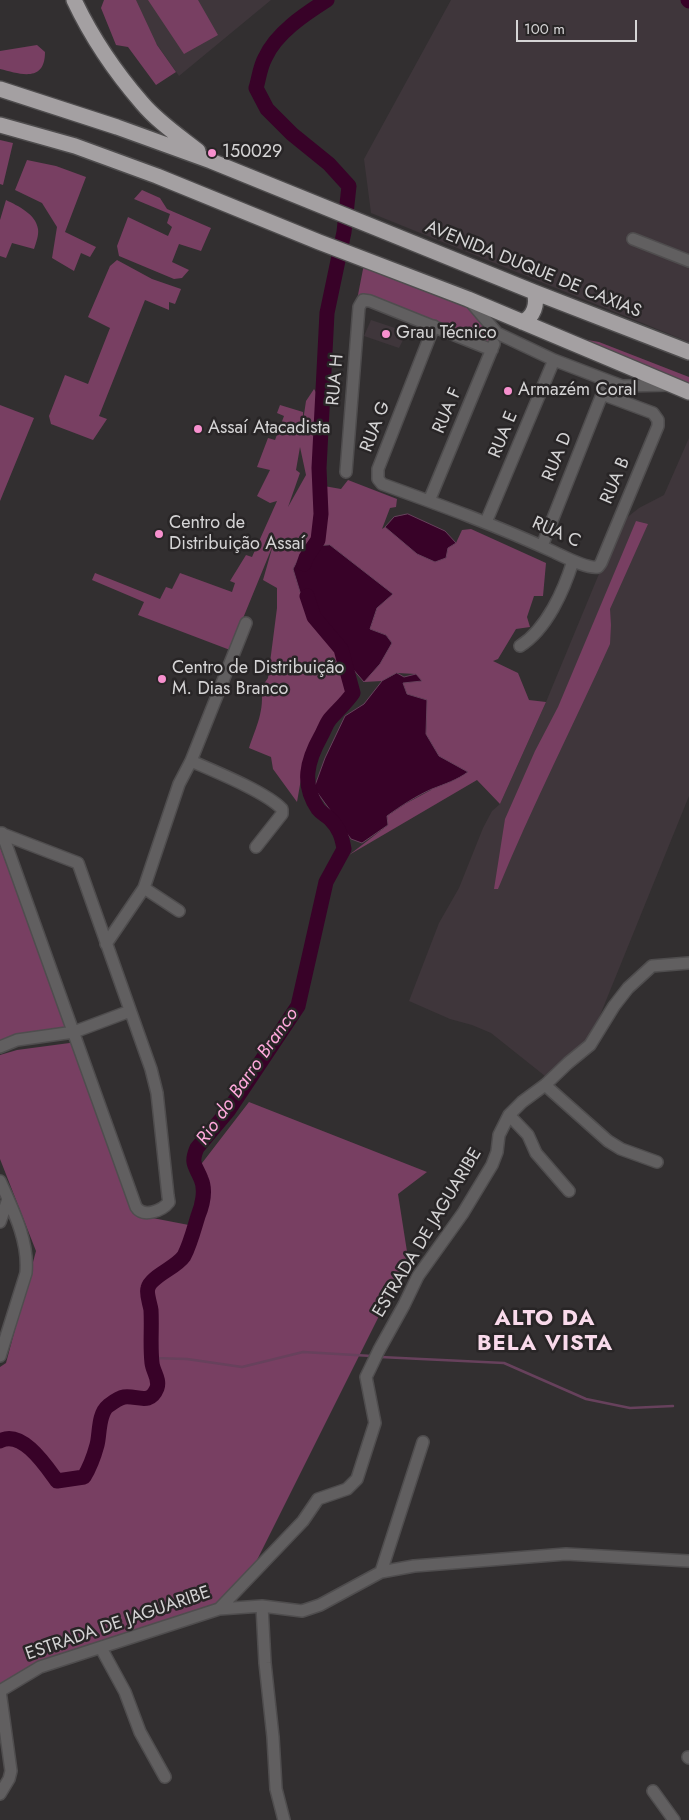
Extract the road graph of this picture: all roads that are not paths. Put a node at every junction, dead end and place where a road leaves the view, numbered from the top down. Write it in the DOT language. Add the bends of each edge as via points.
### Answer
graph roads {
  1 [pos="74,0"];
  2 [pos="0,89"];
  3 [pos="0,125"];
  4 [pos="212,161"];
  5 [pos="633,238"];
  6 [pos="689,261"];
  7 [pos="534,292"];
  8 [pos="468,299"];
  9 [pos="522,322"];
  10 [pos="434,326"];
  11 [pos="497,333"];
  12 [pos="492,350"];
  13 [pos="689,352"];
  14 [pos="554,360"];
  15 [pos="607,381"];
  16 [pos="670,385"];
  17 [pos="689,392"];
  18 [pos="602,394"];
  19 [pos="346,472"];
  20 [pos="429,501"];
  21 [pos="491,524"];
  22 [pos="542,546"];
  23 [pos="573,561"];
  24 [pos="601,564"];
  25 [pos="246,623"];
  26 [pos="520,646"];
  27 [pos="191,761"];
  28 [pos="1,833"];
  29 [pos="256,847"];
  30 [pos="144,888"];
  31 [pos="179,911"];
  32 [pos="106,944"];
  33 [pos="689,962"];
  34 [pos="130,1011"];
  35 [pos="74,1032"];
  36 [pos="0,1047"];
  37 [pos="545,1085"];
  38 [pos="509,1115"];
  39 [pos="657,1162"];
  40 [pos="0,1181"];
  41 [pos="569,1191"];
  42 [pos="8,1199"];
  43 [pos="0,1222"];
  44 [pos="1,1354"];
  45 [pos="423,1442"];
  46 [pos="689,1561"];
  47 [pos="381,1572"];
  48 [pos="262,1606"];
  49 [pos="219,1609"];
  50 [pos="101,1648"];
  51 [pos="0,1691"];
  52 [pos="165,1777"];
  53 [pos="654,1791"];
  54 [pos="0,1794"];
  55 [pos="284,1820"];
  56 [pos="674,1820"];
  1 -- 4 [label="highway" via="111,62 143,104 175,134"];
  2 -- 4 [label="highway" via="117,126"];
  3 -- 8 [label="highway" via="75,146 157,176"];
  4 -- 7 [label="highway, AVENIDA DUQUE DE CAXIAS"];
  5 -- 6 [label="street"];
  7 -- 9 [label="highway" via="534,309"];
  7 -- 13 [label="highway, AVENIDA DUQUE DE CAXIAS"];
  8 -- 9 [label="highway"];
  8 -- 11 [label="street"];
  9 -- 16 [label="highway"];
  10 -- 12 [label="street"];
  10 -- 19 [label="street, RUA H" via="370,301 363,300 359,306"];
  10 -- 20 [label="street, RUA G" via="377,474 382,484"];
  11 -- 12 [label="street, RUA F"];
  11 -- 14 [label="street"];
  12 -- 20 [label="street, RUA F"];
  14 -- 15 [label="street"];
  14 -- 21 [label="street, RUA E"];
  15 -- 16 [label="street" via="622,386"];
  15 -- 18 [label="street, RUA D"];
  16 -- 17 [label="highway"];
  18 -- 22 [label="street, RUA D"];
  18 -- 24 [label="street, RUA B" via="653,413 658,426"];
  20 -- 21 [label="street, RUA G"];
  21 -- 22 [label="street, RUA C"];
  22 -- 23 [label="street, RUA C"];
  23 -- 24 [label="street, RUA C" via="594,568"];
  23 -- 26 [label="street" via="561,592 545,619"];
  25 -- 27 [label="street"];
  27 -- 29 [label="street" via="252,790 282,809 282,814"];
  27 -- 30 [label="street" via="179,784"];
  28 -- 32 [label="street" via="78,863"];
  28 -- 35 [label="street"];
  30 -- 31 [label="street"];
  30 -- 32 [label="street"];
  32 -- 34 [label="street"];
  33 -- 37 [label="street, ESTRADA DE JAGUARIBE" via="652,966 628,988 590,1045"];
  34 -- 35 [label="street"];
  34 -- 35 [label="street" via="157,1093 169,1202 157,1210 144,1213 136,1207"];
  35 -- 36 [label="street" via="17,1040"];
  37 -- 38 [label="street, ESTRADA DE JAGUARIBE"];
  37 -- 39 [label="street" via="608,1142"];
  38 -- 41 [label="street" via="528,1135 536,1153"];
  38 -- 49 [label="street, ESTRADA DE JAGUARIBE" via="499,1136 492,1165 418,1276 366,1378 375,1423 357,1479 347,1489 318,1499 303,1521"];
  40 -- 42 [label="street"];
  42 -- 43 [label="street"];
  42 -- 44 [label="street" via="27,1259 26,1273"];
  45 -- 47 [label="street"];
  46 -- 47 [label="street" via="566,1554 414,1566"];
  47 -- 48 [label="street" via="320,1605 302,1610"];
  48 -- 49 [label="street"];
  48 -- 55 [label="street" via="276,1789"];
  49 -- 50 [label="street, ESTRADA DE JAGUARIBE"];
  50 -- 51 [label="street, ESTRADA DE JAGUARIBE" via="40,1667"];
  50 -- 52 [label="street"];
  51 -- 54 [label="street, ESTRADA DE JAGUARIBE" via="11,1771"];
  53 -- 56 [label="street"];
}
